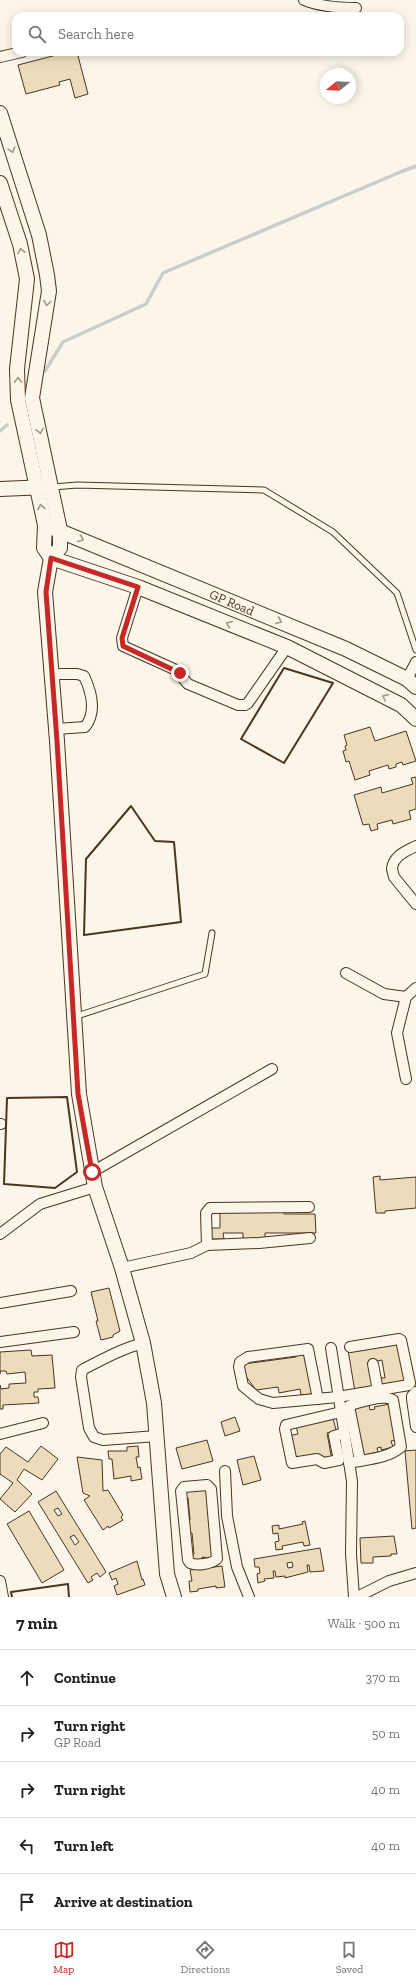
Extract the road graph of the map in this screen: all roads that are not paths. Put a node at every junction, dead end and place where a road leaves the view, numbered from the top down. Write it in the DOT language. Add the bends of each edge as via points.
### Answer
graph roads {
  1 [pos="304,0"];
  2 [pos="356,8"];
  3 [pos="12,54"];
  4 [pos="0,57"];
  5 [pos="1,119"];
  6 [pos="0,183"];
  7 [pos="47,275"];
  8 [pos="27,279"];
  9 [pos="52,487"];
  10 [pos="38,488"];
  11 [pos="0,489"];
  12 [pos="45,525"];
  13 [pos="60,530"];
  14 [pos="51,558"];
  15 [pos="138,587"];
  16 [pos="287,647"];
  17 [pos="416,650"];
  18 [pos="416,662"];
  19 [pos="52,674"];
  20 [pos="411,683"];
  21 [pos="416,719"];
  22 [pos="56,729"];
  23 [pos="416,846"];
  24 [pos="416,904"];
  25 [pos="212,933"];
  26 [pos="346,973"];
  27 [pos="416,988"];
  28 [pos="406,997"];
  29 [pos="74,1018"];
  30 [pos="272,1069"];
  31 [pos="406,1079"];
  32 [pos="92,1172"];
  33 [pos="95,1187"];
  34 [pos="309,1207"];
  35 [pos="0,1234"];
  36 [pos="310,1238"];
  37 [pos="207,1245"];
  38 [pos="122,1268"];
  39 [pos="71,1291"];
  40 [pos="0,1303"];
  41 [pos="74,1332"];
  42 [pos="0,1342"];
  43 [pos="144,1343"];
  44 [pos="350,1347"];
  45 [pos="331,1348"];
  46 [pos="373,1364"];
  47 [pos="378,1391"];
  48 [pos="416,1392"];
  49 [pos="338,1397"];
  50 [pos="318,1399"];
  51 [pos="341,1412"];
  52 [pos="43,1423"];
  53 [pos="416,1427"];
  54 [pos="344,1433"];
  55 [pos="0,1434"];
  56 [pos="157,1436"];
  57 [pos="360,1461"];
  58 [pos="349,1463"];
  59 [pos="225,1471"];
  60 [pos="231,1537"];
  61 [pos="216,1538"];
  62 [pos="416,1573"];
  63 [pos="0,1581"];
  64 [pos="3,1597"];
  65 [pos="174,1597"];
  66 [pos="249,1597"];
  67 [pos="355,1597"];
  1 -- 2 [label="street" via="318,5"];
  3 -- 4 [label="street"];
  5 -- 7 [label="street, one-way" via="40,236"];
  8 -- 6 [label="street, one-way" via="20,244"];
  7 -- 8 [label="street"];
  7 -- 9 [label="street, one-way" via="49,291 32,398"];
  10 -- 8 [label="street, one-way" via="18,400 17,369"];
  9 -- 10 [label="street"];
  9 -- 13 [label="street"];
  9 -- 17 [label="lane" via="77,485 264,490 333,532 397,593"];
  10 -- 11 [label="street"];
  12 -- 10 [label="street, one-way"];
  12 -- 13 [label="street, GP Road"];
  12 -- 14 [label="street" via="44,548"];
  13 -- 14 [label="street" via="60,548"];
  13 -- 20 [label="street, GP Road, one-way" via="346,649"];
  14 -- 15 [label="street, GP Road"];
  14 -- 19 [label="street" via="46,592"];
  16 -- 15 [label="street, GP Road, one-way"];
  15 -- 16 [label="street" via="122,638 123,646 176,670 188,684 238,705 248,703"];
  21 -- 16 [label="street, GP Road, one-way" via="401,705"];
  18 -- 20 [label="street"];
  19 -- 22 [label="street"];
  19 -- 22 [label="street" via="84,676 90,689 92,712 92,717 85,727"];
  22 -- 29 [label="street"];
  23 -- 24 [label="street" via="402,853 392,869 394,877"];
  25 -- 29 [label="lane" via="205,974"];
  26 -- 28 [label="street" via="384,994"];
  27 -- 28 [label="street"];
  28 -- 31 [label="street" via="397,1034"];
  29 -- 32 [label="street" via="78,1094"];
  30 -- 32 [label="street"];
  32 -- 33 [label="street"];
  33 -- 35 [label="street" via="40,1204"];
  33 -- 38 [label="street"];
  34 -- 37 [label="street" via="210,1208 206,1213"];
  36 -- 37 [label="street"];
  37 -- 38 [label="street" via="191,1253"];
  38 -- 43 [label="street"];
  39 -- 40 [label="street"];
  41 -- 42 [label="street"];
  43 -- 56 [label="street"];
  43 -- 56 [label="street" via="121,1349 90,1365 82,1370 81,1377 89,1428 94,1437 102,1440"];
  44 -- 47 [label="street" via="401,1340 410,1383 407,1386"];
  45 -- 49 [label="street"];
  46 -- 47 [label="street"];
  47 -- 49 [label="street"];
  48 -- 53 [label="street" via="412,1399"];
  49 -- 50 [label="street"];
  49 -- 51 [label="street"];
  50 -- 50 [label="street" via="273,1403 259,1399 243,1386 240,1362 248,1357 308,1349"];
  51 -- 54 [label="street"];
  51 -- 54 [label="street" via="286,1425 292,1463 317,1459 322,1463 339,1460 334,1436"];
  52 -- 55 [label="street"];
  54 -- 58 [label="street"];
  56 -- 65 [label="street" via="167,1574"];
  57 -- 57 [label="street" via="391,1454 401,1446 394,1400 391,1398 385,1397 349,1406"];
  57 -- 58 [label="street"];
  58 -- 67 [label="street" via="352,1481 351,1554"];
  59 -- 60 [label="street" via="227,1516"];
  60 -- 61 [label="street"];
  60 -- 66 [label="street" via="237,1567"];
  61 -- 61 [label="street" via="217,1559 194,1565 190,1563 181,1491 184,1487 211,1487"];
  62 -- 67 [label="street" via="389,1581"];
  63 -- 64 [label="street"];
}
